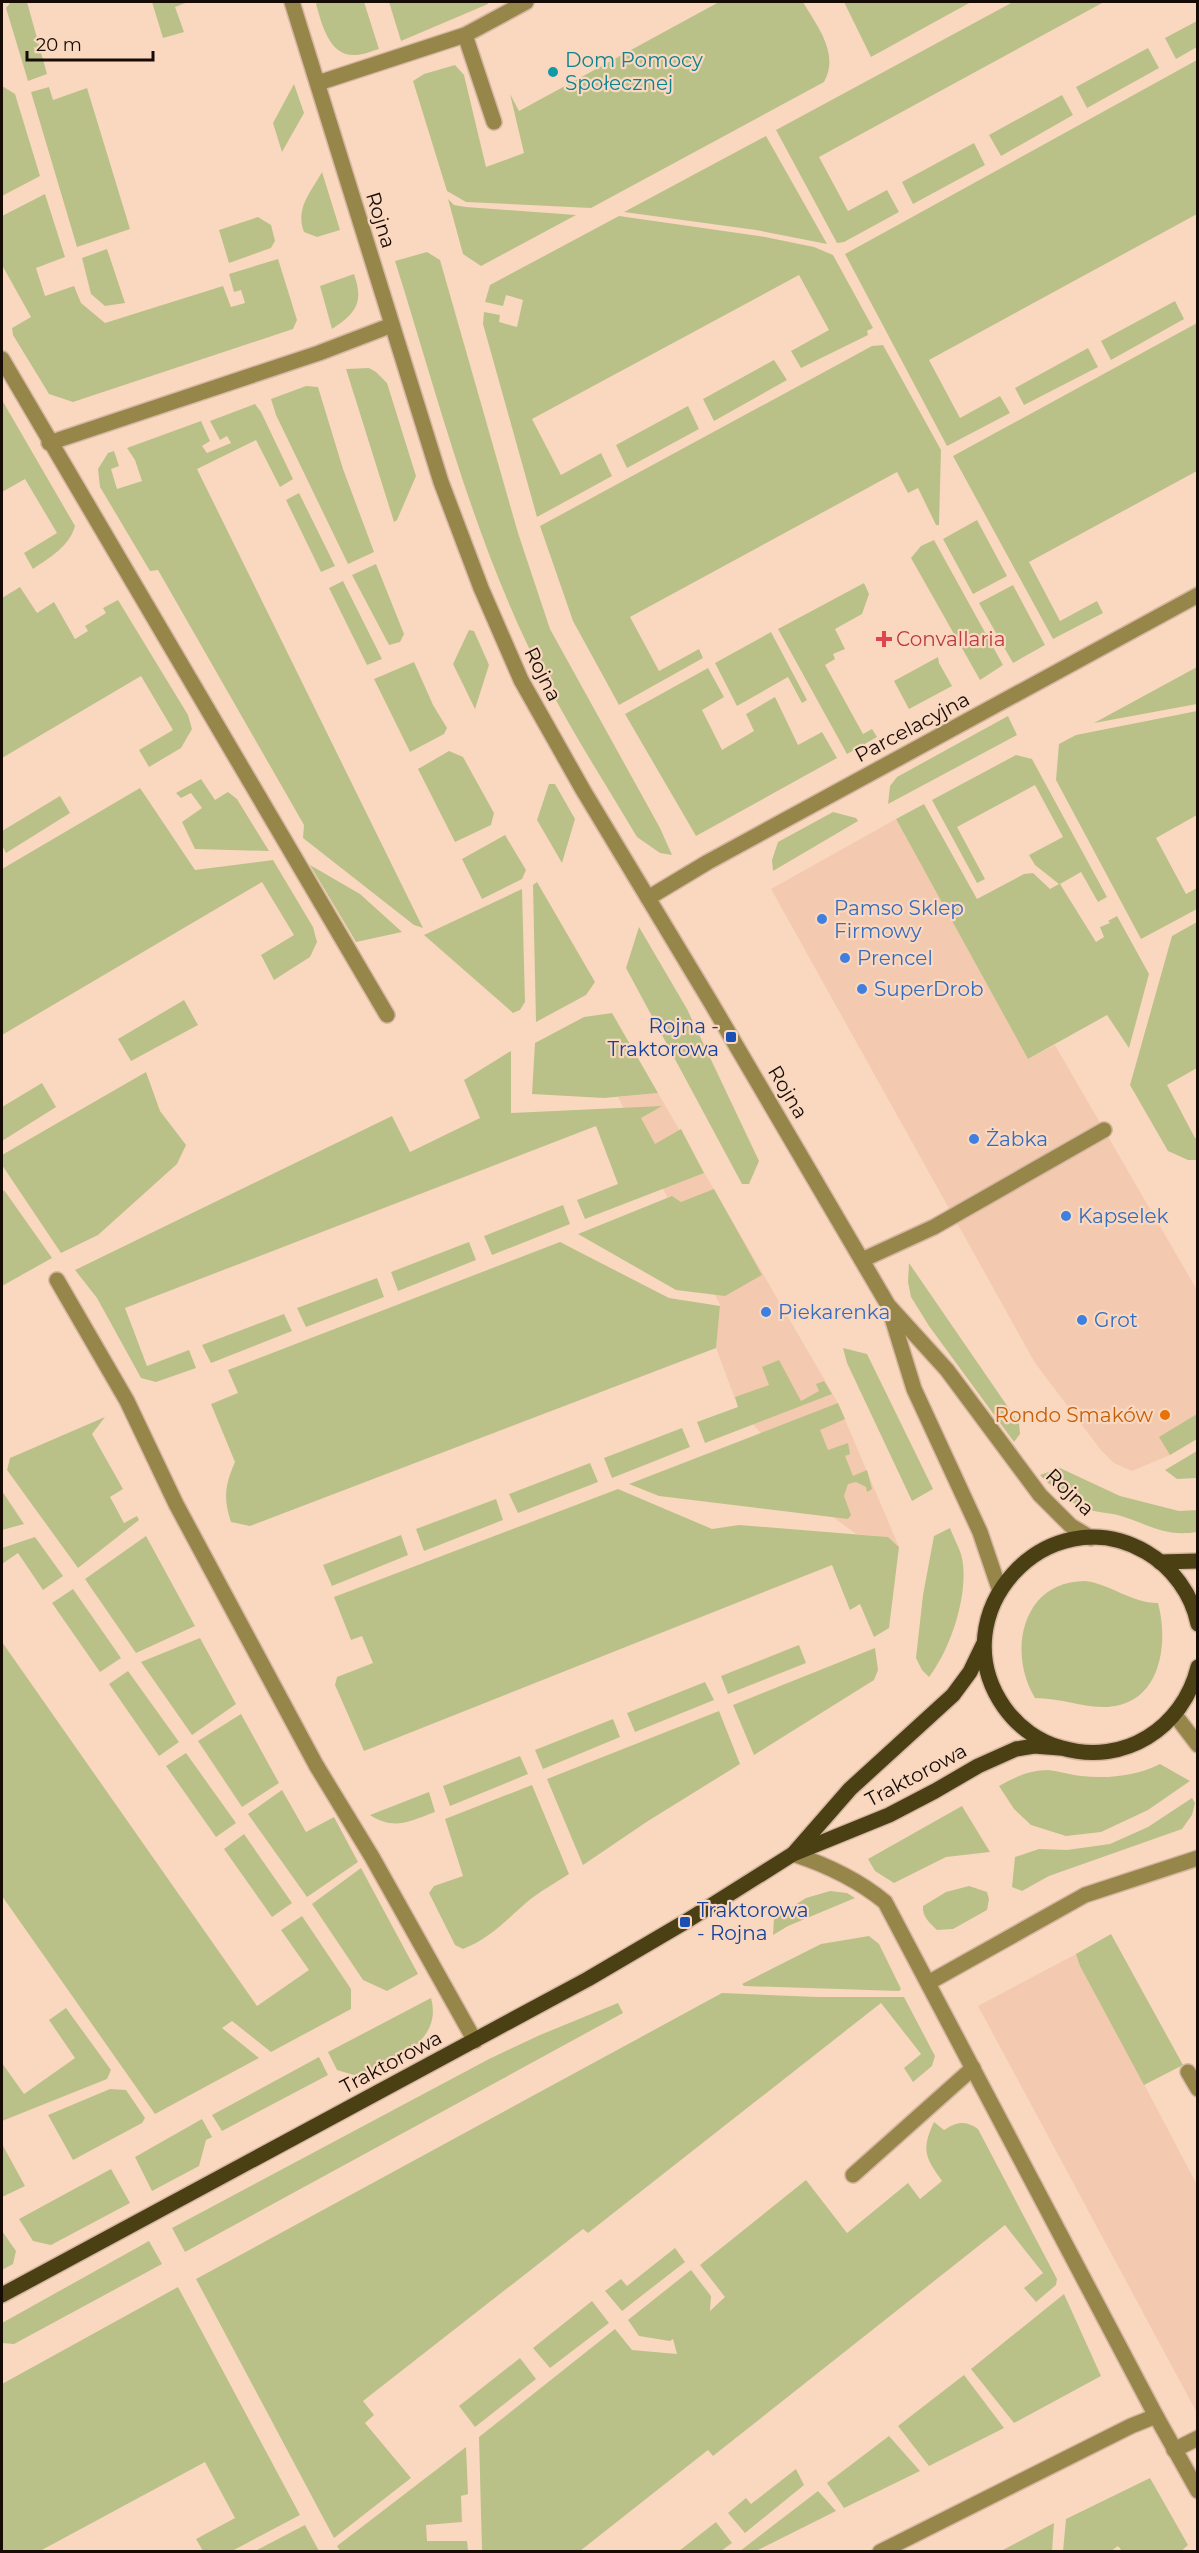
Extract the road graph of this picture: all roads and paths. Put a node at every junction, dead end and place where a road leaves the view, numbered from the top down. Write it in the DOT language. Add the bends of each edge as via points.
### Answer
graph roads {
  1 [pos="292,2"];
  2 [pos="526,2"];
  3 [pos="465,35"];
  4 [pos="318,83"];
  5 [pos="494,122"];
  6 [pos="392,325"];
  7 [pos="2,360"];
  8 [pos="49,443"];
  9 [pos="1197,595"];
  10 [pos="648,898"];
  11 [pos="387,1015"];
  12 [pos="1104,1130"];
  13 [pos="862,1260"];
  14 [pos="57,1280"];
  15 [pos="888,1305"];
  16 [pos="1091,1538"];
  17 [pos="1197,1561"];
  18 [pos="1160,1562"];
  19 [pos="1000,1591"];
  20 [pos="1197,1624"];
  21 [pos="985,1640"];
  22 [pos="1197,1669"];
  23 [pos="1175,1715"];
  24 [pos="1197,1745"];
  25 [pos="1060,1748"];
  26 [pos="793,1854"];
  27 [pos="1197,1858"];
  28 [pos="928,1983"];
  29 [pos="475,2041"];
  30 [pos="973,2068"];
  31 [pos="1188,2072"];
  32 [pos="1197,2089"];
  33 [pos="853,2175"];
  34 [pos="2,2295"];
  35 [pos="1156,2416"];
  36 [pos="1197,2438"];
  37 [pos="1174,2450"];
  38 [pos="1197,2491"];
  39 [pos="880,2552"];
  1 -- 4 [label="street, Rojna"];
  2 -- 3 [label="street"];
  3 -- 4 [label="street"];
  3 -- 5 [label="street"];
  4 -- 6 [label="street, Rojna"];
  6 -- 8 [label="street"];
  6 -- 10 [label="street, Rojna" via="441,482 503,643 551,735"];
  7 -- 8 [label="street"];
  8 -- 11 [label="street"];
  9 -- 10 [label="street, Parcelacyjna"];
  10 -- 13 [label="street, Rojna"];
  12 -- 13 [label="street" via="934,1227"];
  13 -- 15 [label="street, Rojna"];
  14 -- 29 [label="street" via="127,1401 176,1504 316,1765"];
  15 -- 16 [label="street, Rojna" via="947,1370 1040,1495 1071,1526"];
  15 -- 19 [label="street, Rojna" via="914,1389 980,1532"];
  16 -- 18 [label="main road" via="1132,1545"];
  16 -- 19 [label="main road" via="1064,1541 1038,1552 1017,1569"];
  17 -- 18 [label="main road"];
  18 -- 20 [label="main road" via="1186,1593"];
  19 -- 21 [label="main road"];
  21 -- 25 [label="main road" via="989,1675 999,1700 1022,1727"];
  21 -- 26 [label="main road, Traktorowa" via="975,1664 953,1695 850,1789"];
  22 -- 23 [label="main road" via="1189,1694"];
  23 -- 24 [label="street"];
  23 -- 25 [label="main road" via="1149,1737 1128,1747 1094,1753"];
  25 -- 26 [label="main road, Traktorowa" via="1016,1749 889,1815"];
  26 -- 28 [label="street" via="844,1874 885,1902"];
  26 -- 29 [label="main road, Traktorowa" via="656,1939"];
  27 -- 28 [label="street" via="1085,1895"];
  28 -- 30 [label="street"];
  29 -- 34 [label="main road, Traktorowa"];
  30 -- 33 [label="street"];
  30 -- 35 [label="street"];
  31 -- 32 [label="street"];
  35 -- 37 [label="street"];
  35 -- 39 [label="street"];
  36 -- 37 [label="street"];
  37 -- 38 [label="street"];
}
